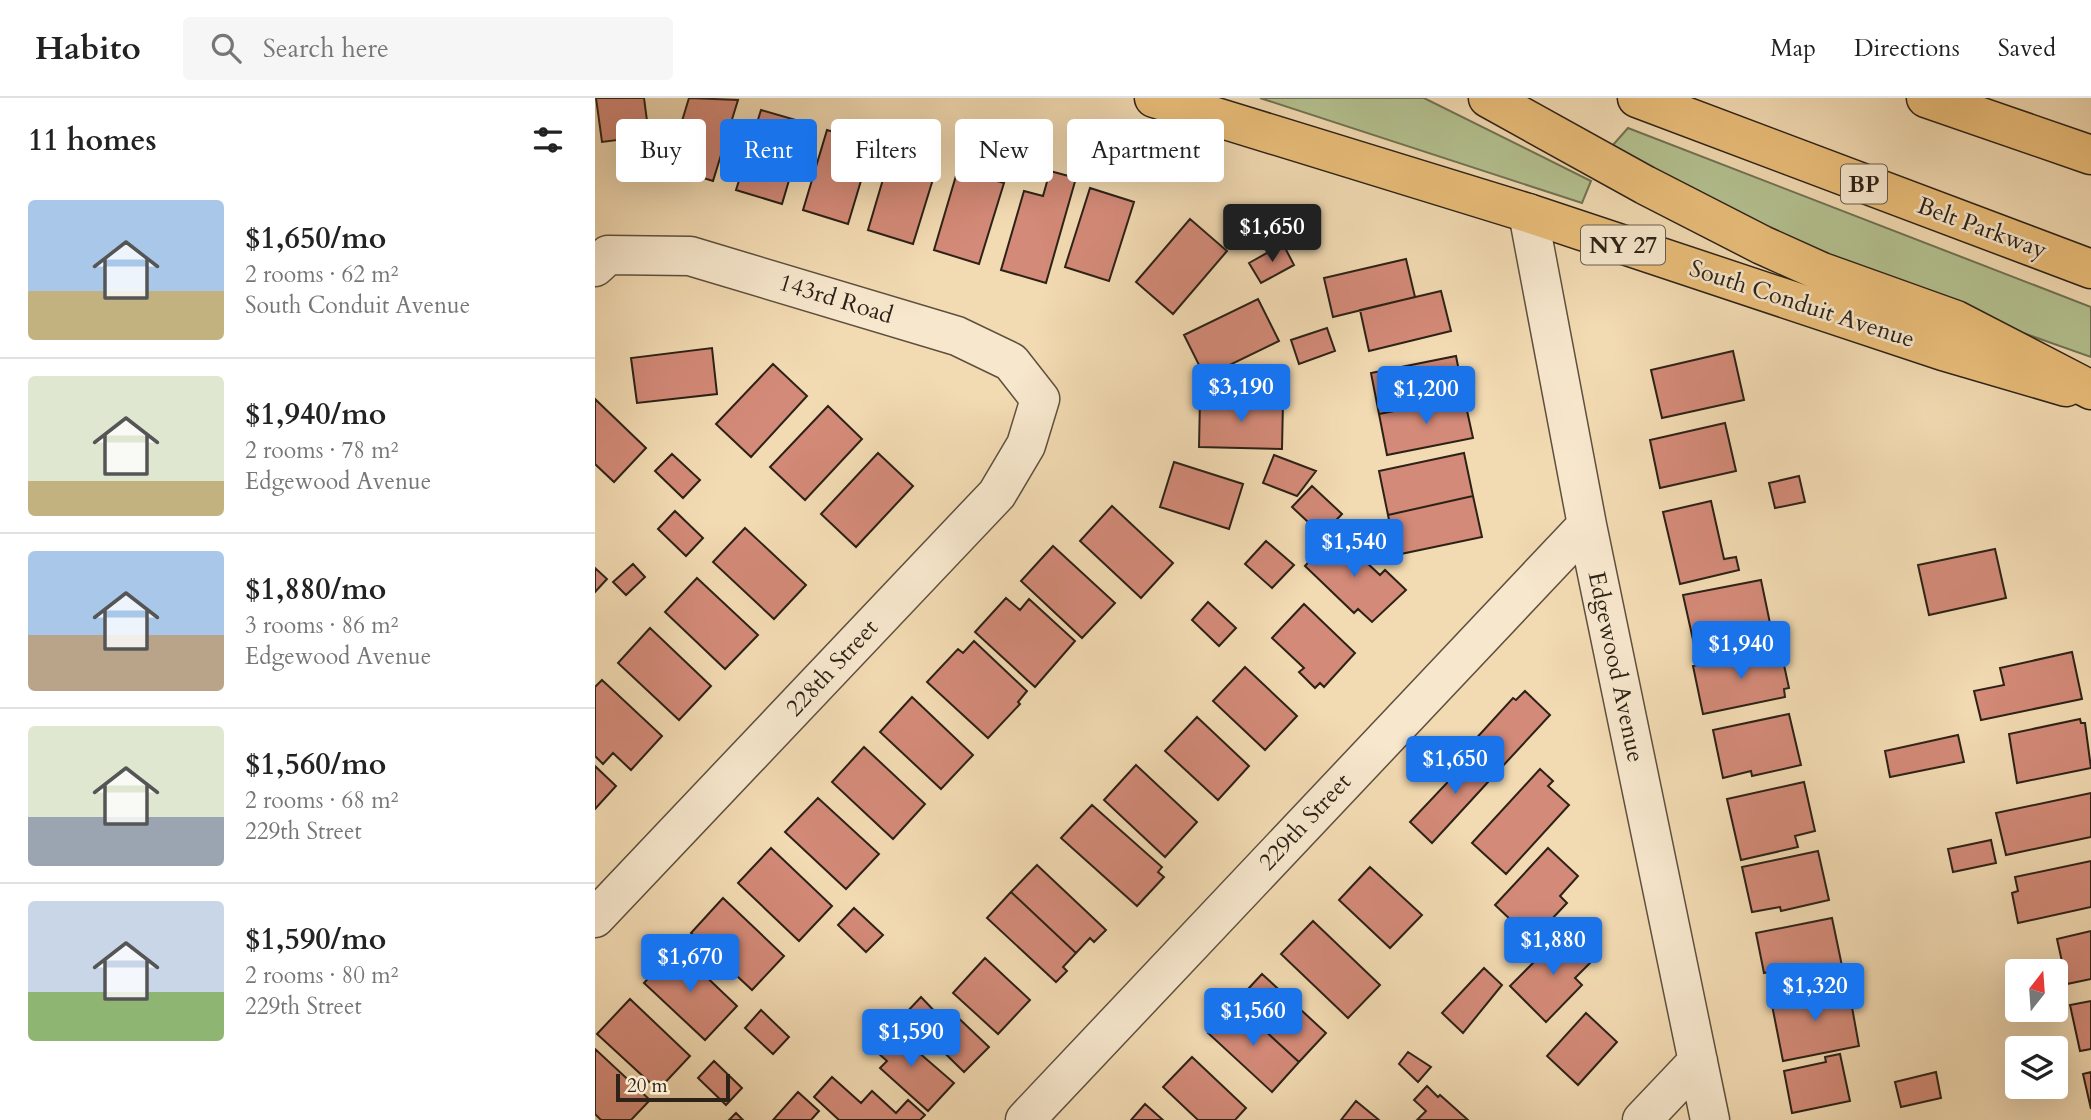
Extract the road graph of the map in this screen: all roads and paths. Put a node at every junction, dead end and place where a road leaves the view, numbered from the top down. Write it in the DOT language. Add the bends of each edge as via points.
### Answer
graph roads {
  1 [pos="1153,98"];
  2 [pos="1488,98"];
  3 [pos="1637,98"];
  4 [pos="1926,98"];
  5 [pos="2091,155"];
  6 [pos="1528,213"];
  7 [pos="601,261"];
  8 [pos="2091,269"];
  9 [pos="2091,392"];
  10 [pos="1040,399"];
  11 [pos="1587,525"];
  12 [pos="595,918"];
  13 [pos="1698,1061"];
  14 [pos="1025,1120"];
  15 [pos="1642,1120"];
  16 [pos="1710,1120"];
  1 -- 6 [label="main road, South Conduit Avenue / NY 27"];
  2 -- 9 [label="main road" via="1762,245 1822,272 1956,320"];
  3 -- 8 [label="main road, Belt Parkway / BP"];
  4 -- 5 [label="main road"];
  6 -- 9 [label="main road, South Conduit Avenue / NY 27" via="1943,351"];
  6 -- 11 [label="street, Edgewood Avenue"];
  7 -- 10 [label="street, 143rd Road" via="690,256 957,336 1011,362"];
  10 -- 12 [label="street, 228th Street" via="1026,445 997,494"];
  11 -- 13 [label="street, Edgewood Avenue"];
  11 -- 14 [label="street, 229th Street"];
  13 -- 15 [label="street"];
  13 -- 16 [label="street, Edgewood Avenue"];
}
